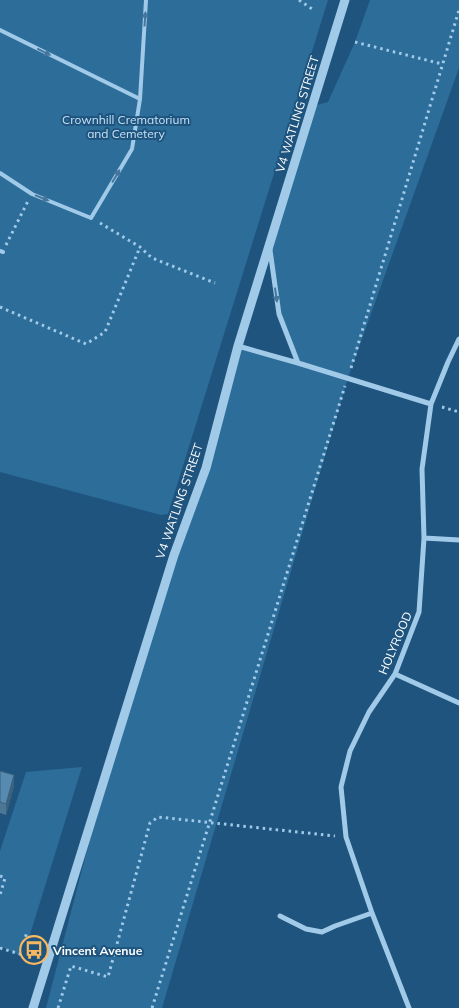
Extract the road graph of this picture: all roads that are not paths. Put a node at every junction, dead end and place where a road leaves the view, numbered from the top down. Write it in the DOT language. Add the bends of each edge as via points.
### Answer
graph roads {
  1 [pos="146,0"];
  2 [pos="344,0"];
  3 [pos="0,30"];
  4 [pos="140,99"];
  5 [pos="0,172"];
  6 [pos="270,247"];
  7 [pos="459,339"];
  8 [pos="238,346"];
  9 [pos="298,363"];
  10 [pos="432,404"];
  11 [pos="424,538"];
  12 [pos="459,540"];
  13 [pos="395,674"];
  14 [pos="459,703"];
  15 [pos="372,913"];
  16 [pos="280,916"];
  17 [pos="33,1006"];
  18 [pos="409,1008"];
  4 -- 1 [label="lane, one-way"];
  2 -- 6 [label="street, V4 WATLING STREET"];
  3 -- 4 [label="lane, one-way"];
  5 -- 4 [label="lane, one-way" via="32,194 91,218 132,149"];
  6 -- 8 [label="street, V4 WATLING STREET"];
  6 -- 9 [label="street, one-way" via="279,314"];
  7 -- 10 [label="street, HOLYROOD"];
  8 -- 9 [label="street"];
  8 -- 17 [label="street, V4 WATLING STREET" via="206,468 174,555"];
  9 -- 10 [label="street"];
  10 -- 11 [label="street, HOLYROOD" via="422,469"];
  11 -- 12 [label="street"];
  11 -- 13 [label="street, HOLYROOD" via="419,612"];
  13 -- 14 [label="street"];
  13 -- 15 [label="street, HOLYROOD" via="369,712 350,751 342,788 346,837"];
  15 -- 16 [label="street" via="322,932 306,929"];
  15 -- 18 [label="street, HOLYROOD"];
}
